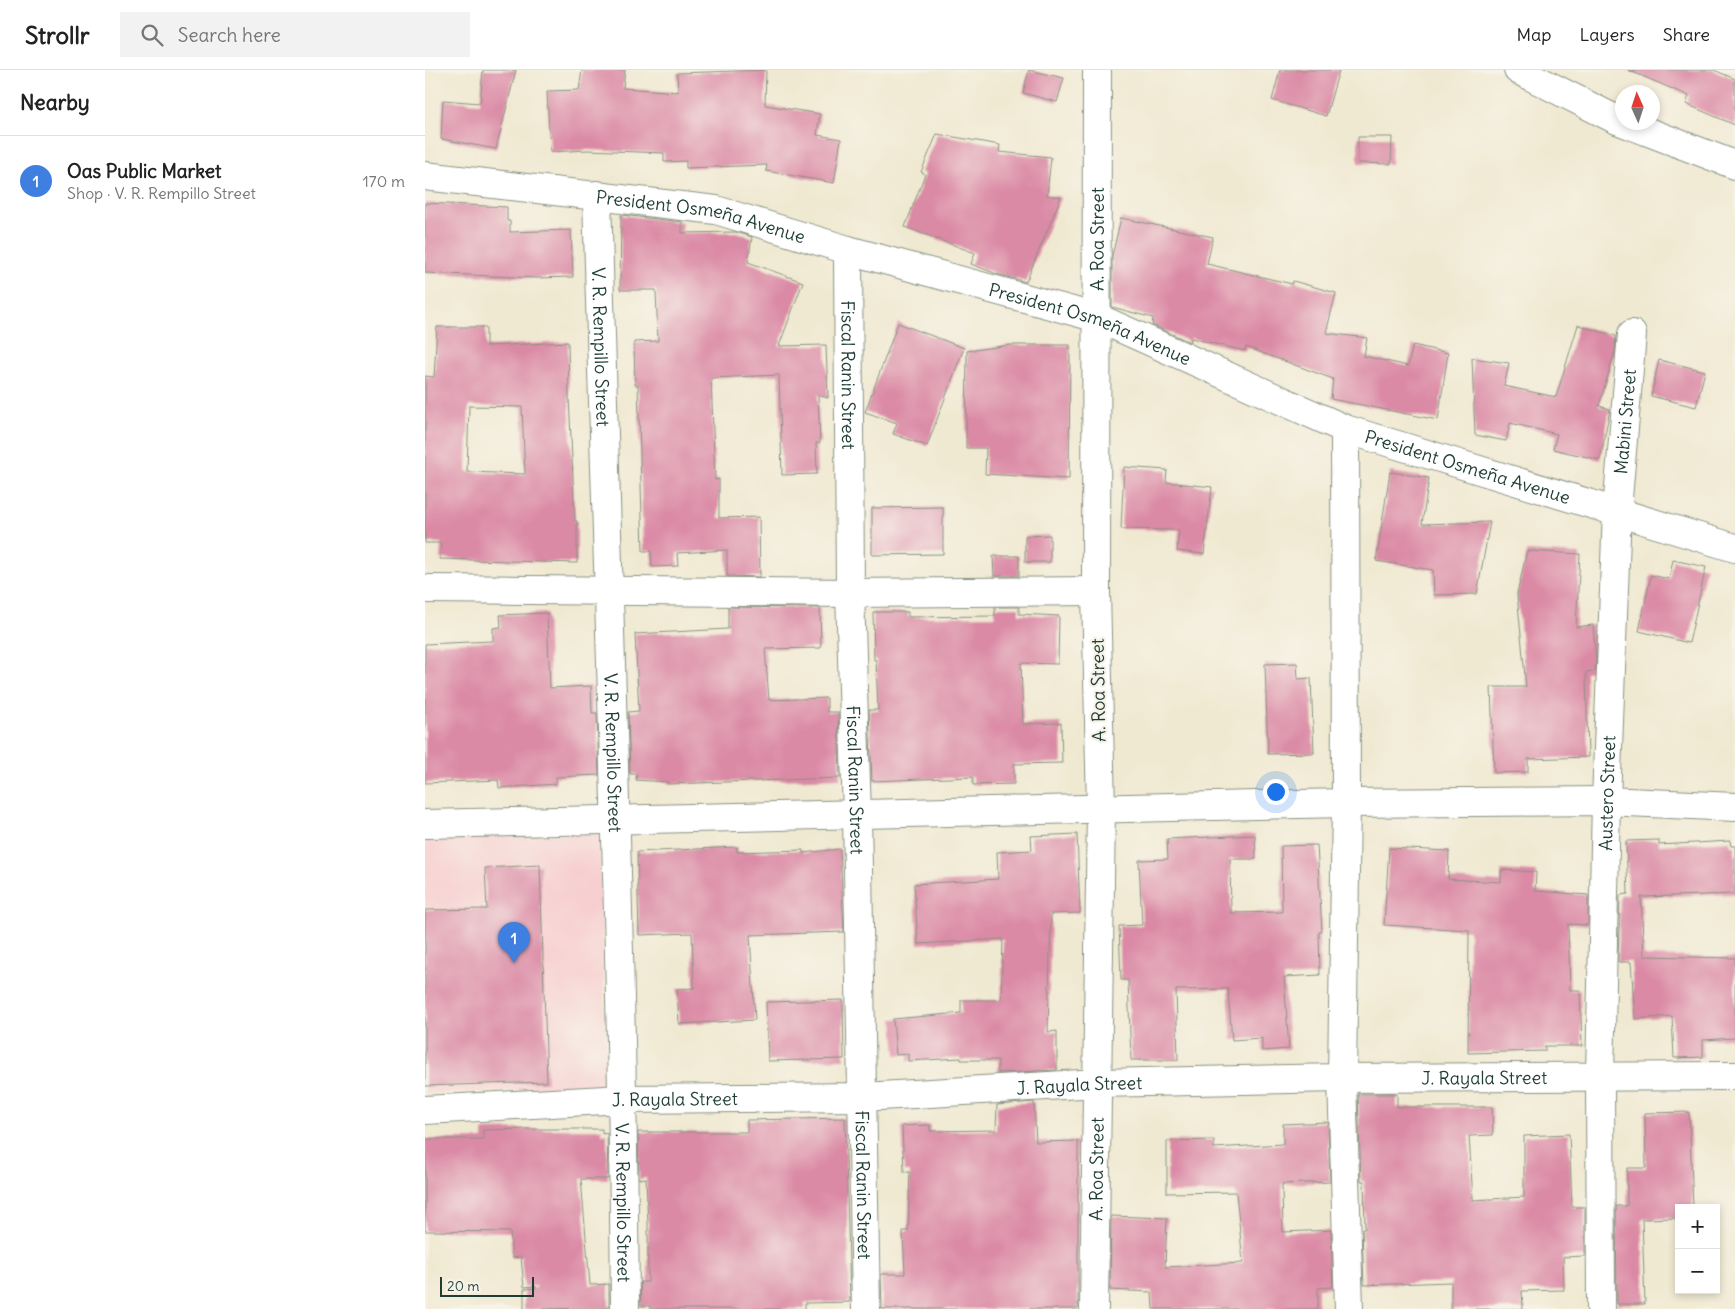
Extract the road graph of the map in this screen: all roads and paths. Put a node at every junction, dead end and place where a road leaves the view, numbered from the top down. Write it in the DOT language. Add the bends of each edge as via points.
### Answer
graph roads {
  1 [pos="1097,70"];
  2 [pos="1518,70"];
  3 [pos="1735,165"];
  4 [pos="425,176"];
  5 [pos="597,195"];
  6 [pos="848,250"];
  7 [pos="1098,318"];
  8 [pos="1632,334"];
  9 [pos="1345,429"];
  10 [pos="1617,510"];
  11 [pos="1735,548"];
  12 [pos="425,589"];
  13 [pos="1096,591"];
  14 [pos="608,592"];
  15 [pos="849,593"];
  16 [pos="1606,800"];
  17 [pos="1347,803"];
  18 [pos="1735,807"];
  19 [pos="1101,809"];
  20 [pos="857,815"];
  21 [pos="617,819"];
  22 [pos="425,824"];
  23 [pos="1600,1076"];
  24 [pos="1735,1076"];
  25 [pos="1342,1078"];
  26 [pos="1098,1083"];
  27 [pos="863,1097"];
  28 [pos="623,1099"];
  29 [pos="425,1110"];
  30 [pos="625,1309"];
  31 [pos="866,1309"];
  32 [pos="1094,1309"];
  33 [pos="1349,1309"];
  34 [pos="1601,1309"];
  1 -- 7 [label="main road, A. Roa Street"];
  2 -- 3 [label="main road" via="1617,120"];
  4 -- 5 [label="main road, President Osmeña Avenue"];
  5 -- 6 [label="main road, President Osmeña Avenue" via="716,210"];
  5 -- 14 [label="main road, V. R. Rempillo Street"];
  6 -- 7 [label="main road, President Osmeña Avenue"];
  6 -- 15 [label="main road, Fiscal Ranin Street"];
  7 -- 9 [label="main road, President Osmeña Avenue"];
  7 -- 13 [label="main road, A. Roa Street"];
  8 -- 10 [label="main road, Mabini Street"];
  9 -- 10 [label="main road, President Osmeña Avenue"];
  9 -- 17 [label="main road"];
  10 -- 11 [label="main road, President Osmeña Avenue"];
  10 -- 16 [label="main road, Austero Street"];
  12 -- 14 [label="main road"];
  13 -- 15 [label="main road"];
  13 -- 19 [label="main road, A. Roa Street"];
  14 -- 15 [label="main road"];
  14 -- 21 [label="main road, V. R. Rempillo Street"];
  15 -- 20 [label="main road, Fiscal Ranin Street"];
  16 -- 17 [label="main road"];
  16 -- 18 [label="main road"];
  16 -- 23 [label="main road, Austero Street"];
  17 -- 19 [label="main road"];
  17 -- 25 [label="main road"];
  19 -- 20 [label="main road"];
  19 -- 26 [label="main road, A. Roa Street"];
  20 -- 21 [label="main road"];
  20 -- 27 [label="main road, Fiscal Ranin Street"];
  21 -- 22 [label="main road"];
  21 -- 28 [label="main road, V. R. Rempillo Street"];
  23 -- 24 [label="main road, J. Rayala Street"];
  23 -- 25 [label="main road, J. Rayala Street"];
  23 -- 34 [label="main road, Austero Street"];
  25 -- 26 [label="main road, J. Rayala Street"];
  25 -- 33 [label="main road"];
  26 -- 27 [label="main road, J. Rayala Street"];
  26 -- 32 [label="main road, A. Roa Street"];
  27 -- 28 [label="main road, J. Rayala Street"];
  27 -- 31 [label="main road, Fiscal Ranin Street"];
  28 -- 29 [label="main road, J. Rayala Street"];
  28 -- 30 [label="main road, V. R. Rempillo Street"];
}
